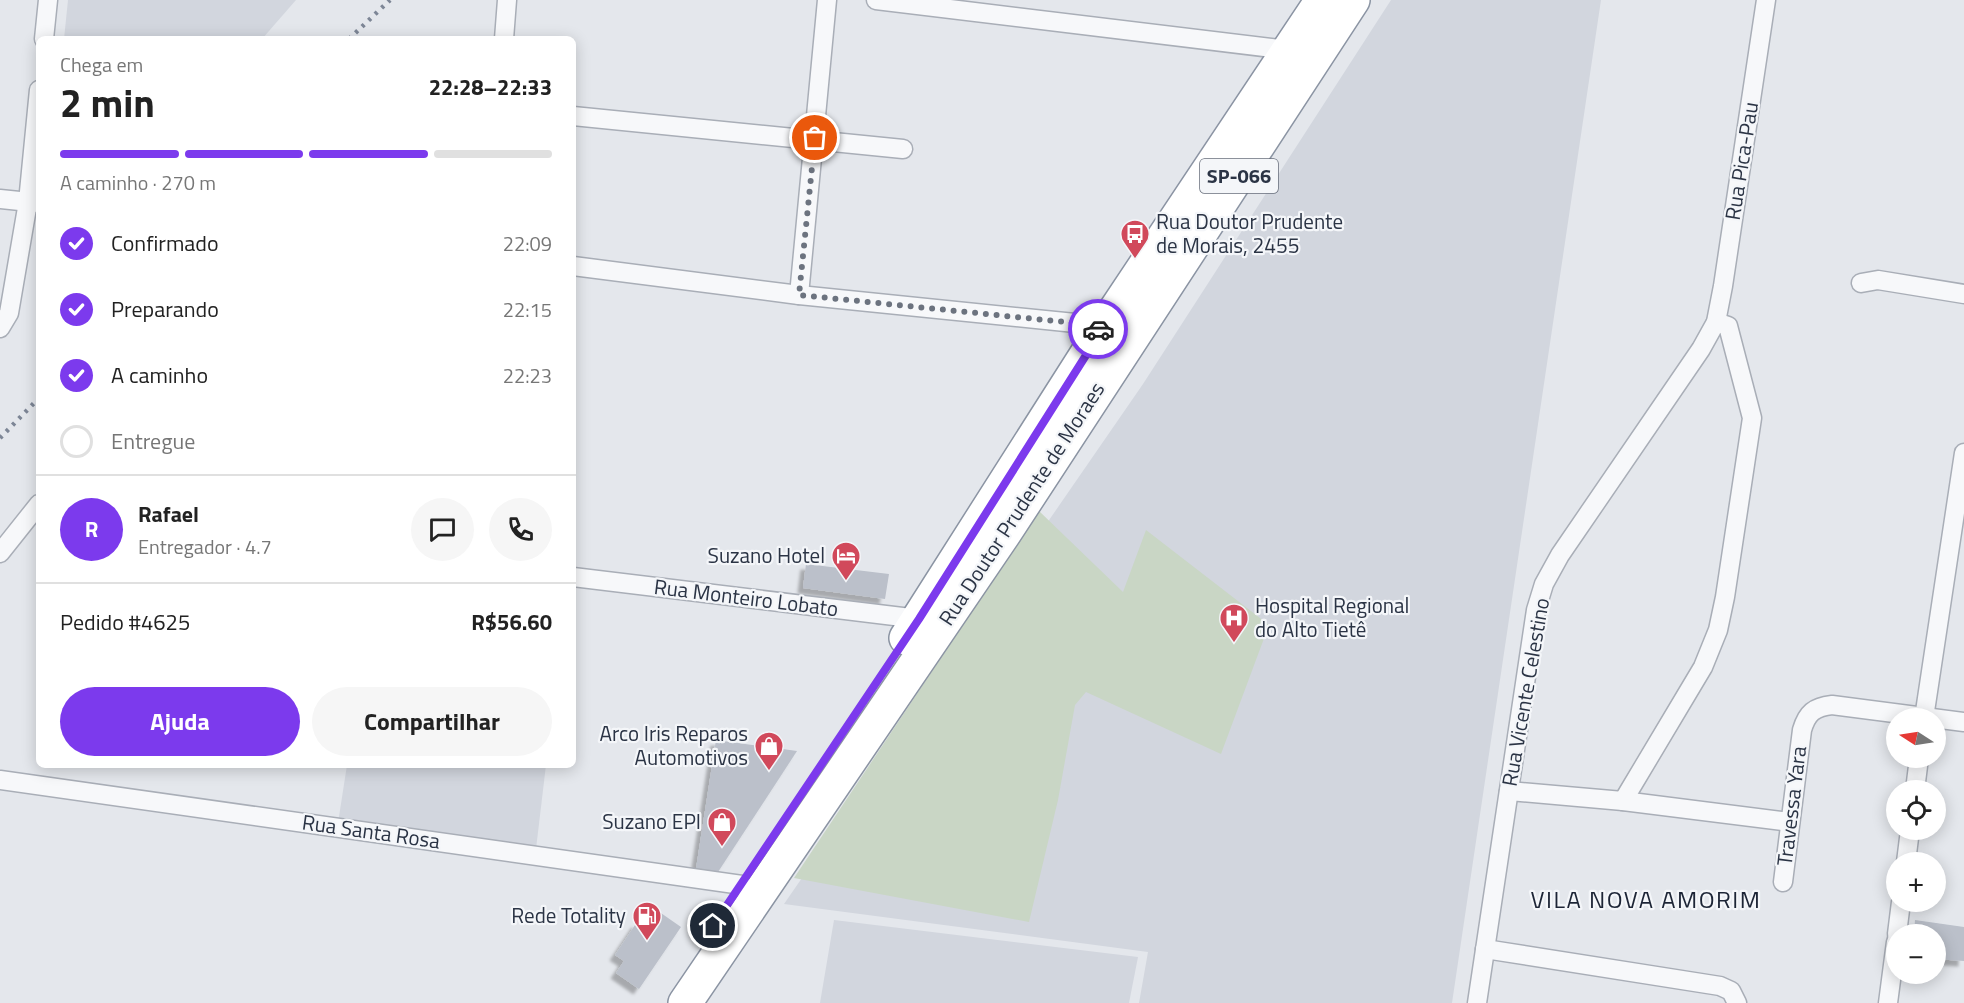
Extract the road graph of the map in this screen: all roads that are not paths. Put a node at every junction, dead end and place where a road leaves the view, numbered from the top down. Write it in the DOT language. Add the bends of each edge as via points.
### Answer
graph roads {
  1 [pos="48,0"];
  2 [pos="507,0"];
  3 [pos="827,0"];
  4 [pos="876,0"];
  5 [pos="1322,0"];
  6 [pos="1353,0"];
  7 [pos="1766,0"];
  8 [pos="44,36"];
  9 [pos="504,36"];
  10 [pos="1288,50"];
  11 [pos="576,116"];
  12 [pos="815,138"];
  13 [pos="36,146"];
  14 [pos="903,149"];
  15 [pos="0,198"];
  16 [pos="33,202"];
  17 [pos="576,266"];
  18 [pos="1861,282"];
  19 [pos="1964,294"];
  20 [pos="799,295"];
  21 [pos="1716,322"];
  22 [pos="0,328"];
  23 [pos="1112,340"];
  24 [pos="1964,453"];
  25 [pos="36,508"];
  26 [pos="0,553"];
  27 [pos="576,577"];
  28 [pos="919,619"];
  29 [pos="1925,708"];
  30 [pos="1886,712"];
  31 [pos="1946,720"];
  32 [pos="1964,722"];
  33 [pos="0,780"];
  34 [pos="1509,790"];
  35 [pos="1623,801"];
  36 [pos="1790,822"];
  37 [pos="1783,882"];
  38 [pos="742,885"];
  39 [pos="1485,949"];
  40 [pos="1893,984"];
  41 [pos="1718,994"];
  42 [pos="661,1003"];
  43 [pos="686,1003"];
  44 [pos="1478,1003"];
  45 [pos="1737,1003"];
  46 [pos="1891,1003"];
  1 -- 8 [label="street"];
  2 -- 9 [label="street"];
  3 -- 12 [label="street"];
  4 -- 10 [label="street"];
  5 -- 10 [label="highway, Rua Doutor Prudente de Moraes / SP-066"];
  6 -- 23 [label="highway, Rua Doutor Prudente de Moraes / SP-066" via="1145,320"];
  7 -- 21 [label="street, Rua Pica-Pau"];
  10 -- 23 [label="highway, Rua Doutor Prudente de Moraes / SP-066"];
  11 -- 12 [label="street"];
  12 -- 14 [label="street"];
  12 -- 20 [label="street"];
  13 -- 16 [label="street"];
  15 -- 16 [label="street"];
  16 -- 22 [label="street" via="9,313"];
  17 -- 20 [label="street"];
  18 -- 19 [label="street" via="1878,280"];
  20 -- 23 [label="street" via="1075,323"];
  21 -- 34 [label="street, Rua Vicente Celestino" via="1544,584 1536,610"];
  21 -- 35 [label="street" via="1728,326 1752,417 1725,597 1718,630 1703,667"];
  23 -- 28 [label="highway, Rua Doutor Prudente de Moraes / SP-066"];
  23 -- 43 [label="highway, Rua Doutor Prudente de Moraes / SP-066" via="1006,531"];
  24 -- 29 [label="street"];
  25 -- 26 [label="street"];
  27 -- 28 [label="street, Rua Monteiro Lobato"];
  28 -- 38 [label="highway, Rua Doutor Prudente de Moraes / SP-066"];
  30 -- 36 [label="street, Travessa Yara" via="1832,705 1812,710 1802,730"];
  31 -- 32 [label="street"];
  33 -- 38 [label="street, Rua Santa Rosa"];
  34 -- 35 [label="street"];
  34 -- 39 [label="street, Rua Vicente Celestino"];
  35 -- 36 [label="street"];
  36 -- 37 [label="street, Travessa Yara"];
  38 -- 42 [label="highway, Rua Doutor Prudente de Moraes / SP-066"];
  39 -- 41 [label="street"];
  39 -- 44 [label="street, Rua Vicente Celestino"];
  40 -- 46 [label="street"];
  41 -- 45 [label="street" via="1731,991"];
}
